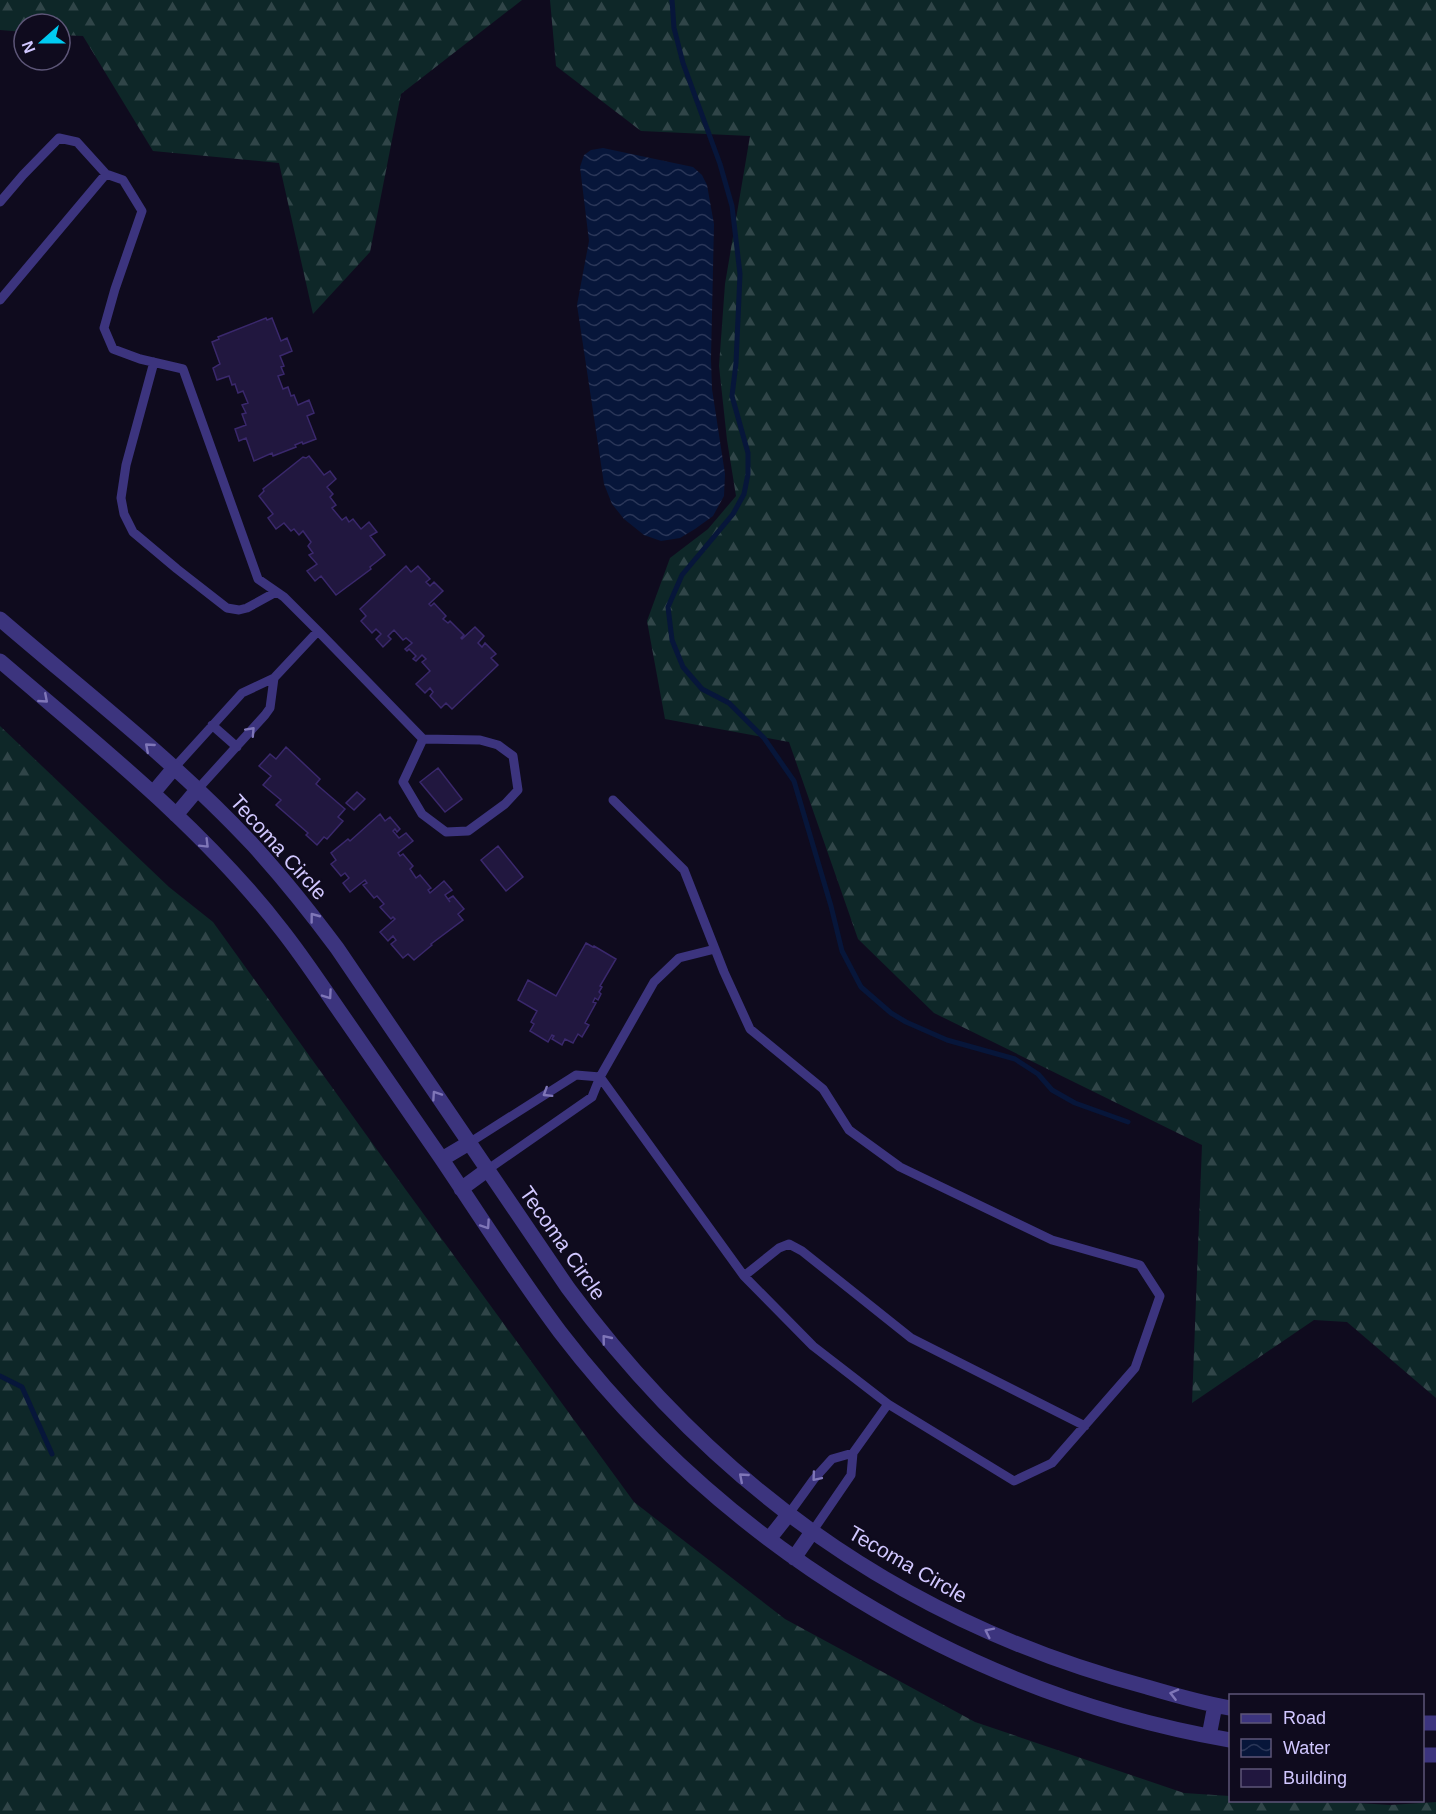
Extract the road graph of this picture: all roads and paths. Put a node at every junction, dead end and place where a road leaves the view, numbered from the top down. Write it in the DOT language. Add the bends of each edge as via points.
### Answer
graph roads {
  1 [pos="106,174"];
  2 [pos="0,202"];
  3 [pos="0,300"];
  4 [pos="154,363"];
  5 [pos="276,592"];
  6 [pos="0,619"];
  7 [pos="318,631"];
  8 [pos="0,661"];
  9 [pos="274,678"];
  10 [pos="212,725"];
  11 [pos="423,739"];
  12 [pos="237,747"];
  13 [pos="174,768"];
  14 [pos="197,790"];
  15 [pos="153,793"];
  16 [pos="613,800"];
  17 [pos="176,815"];
  18 [pos="715,949"];
  19 [pos="600,1077"];
  20 [pos="469,1143"];
  21 [pos="442,1159"];
  22 [pos="487,1170"];
  23 [pos="461,1189"];
  24 [pos="744,1276"];
  25 [pos="888,1404"];
  26 [pos="1085,1426"];
  27 [pos="853,1453"];
  28 [pos="788,1515"];
  29 [pos="812,1532"];
  30 [pos="769,1539"];
  31 [pos="794,1558"];
  32 [pos="1223,1706"];
  33 [pos="1209,1736"];
  34 [pos="1229,1740"];
  1 -- 2 [label="lane" via="77,142 59,138"];
  1 -- 3 [label="lane"];
  1 -- 4 [label="lane" via="123,180 142,211 105,328 113,349"];
  4 -- 5 [label="lane" via="183,369 258,579"];
  4 -- 5 [label="lane" via="121,498 133,532 227,608 247,608"];
  5 -- 7 [label="lane"];
  13 -- 6 [label="street, Tecoma Circle, one-way"];
  7 -- 9 [label="lane"];
  7 -- 11 [label="lane"];
  8 -- 15 [label="street, one-way"];
  9 -- 10 [label="lane" via="242,693"];
  12 -- 9 [label="lane, one-way" via="270,708"];
  10 -- 12 [label="lane"];
  10 -- 13 [label="lane"];
  11 -- 11 [label="lane" via="480,740 498,745 513,756 518,790 468,831 446,832 422,814 404,782"];
  12 -- 14 [label="lane"];
  13 -- 14 [label="street, Tecoma Circle"];
  13 -- 15 [label="street"];
  14 -- 17 [label="street"];
  20 -- 14 [label="street, Tecoma Circle, one-way" via="298,896"];
  15 -- 17 [label="street"];
  16 -- 18 [label="lane" via="684,870"];
  17 -- 21 [label="street, one-way" via="283,931"];
  18 -- 19 [label="lane" via="679,958 654,982"];
  18 -- 26 [label="lane" via="750,1029 823,1089 849,1130 900,1167 1052,1240 1140,1265 1160,1296 1135,1368"];
  19 -- 20 [label="lane, one-way" via="576,1075"];
  19 -- 22 [label="lane" via="592,1097"];
  19 -- 24 [label="lane"];
  20 -- 21 [label="street"];
  20 -- 22 [label="street, Tecoma Circle"];
  21 -- 23 [label="street"];
  22 -- 23 [label="street"];
  28 -- 22 [label="street, Tecoma Circle, one-way" via="697,1437 608,1341"];
  23 -- 30 [label="street, one-way" via="541,1307 623,1409 693,1478"];
  24 -- 25 [label="lane" via="813,1346"];
  24 -- 26 [label="lane" via="789,1244 911,1338"];
  25 -- 26 [label="lane" via="1014,1481 1052,1463"];
  25 -- 27 [label="lane"];
  27 -- 28 [label="lane, one-way" via="832,1459"];
  27 -- 29 [label="lane" via="851,1475"];
  28 -- 29 [label="street, Tecoma Circle"];
  28 -- 30 [label="street"];
  29 -- 31 [label="street"];
  32 -- 29 [label="street, Tecoma Circle, one-way" via="1087,1671 1016,1645 909,1593"];
  30 -- 31 [label="street"];
  31 -- 33 [label="street" via="880,1613 966,1658 1090,1706"];
  32 -- 33 [label="street"];
  33 -- 34 [label="street"];
}
